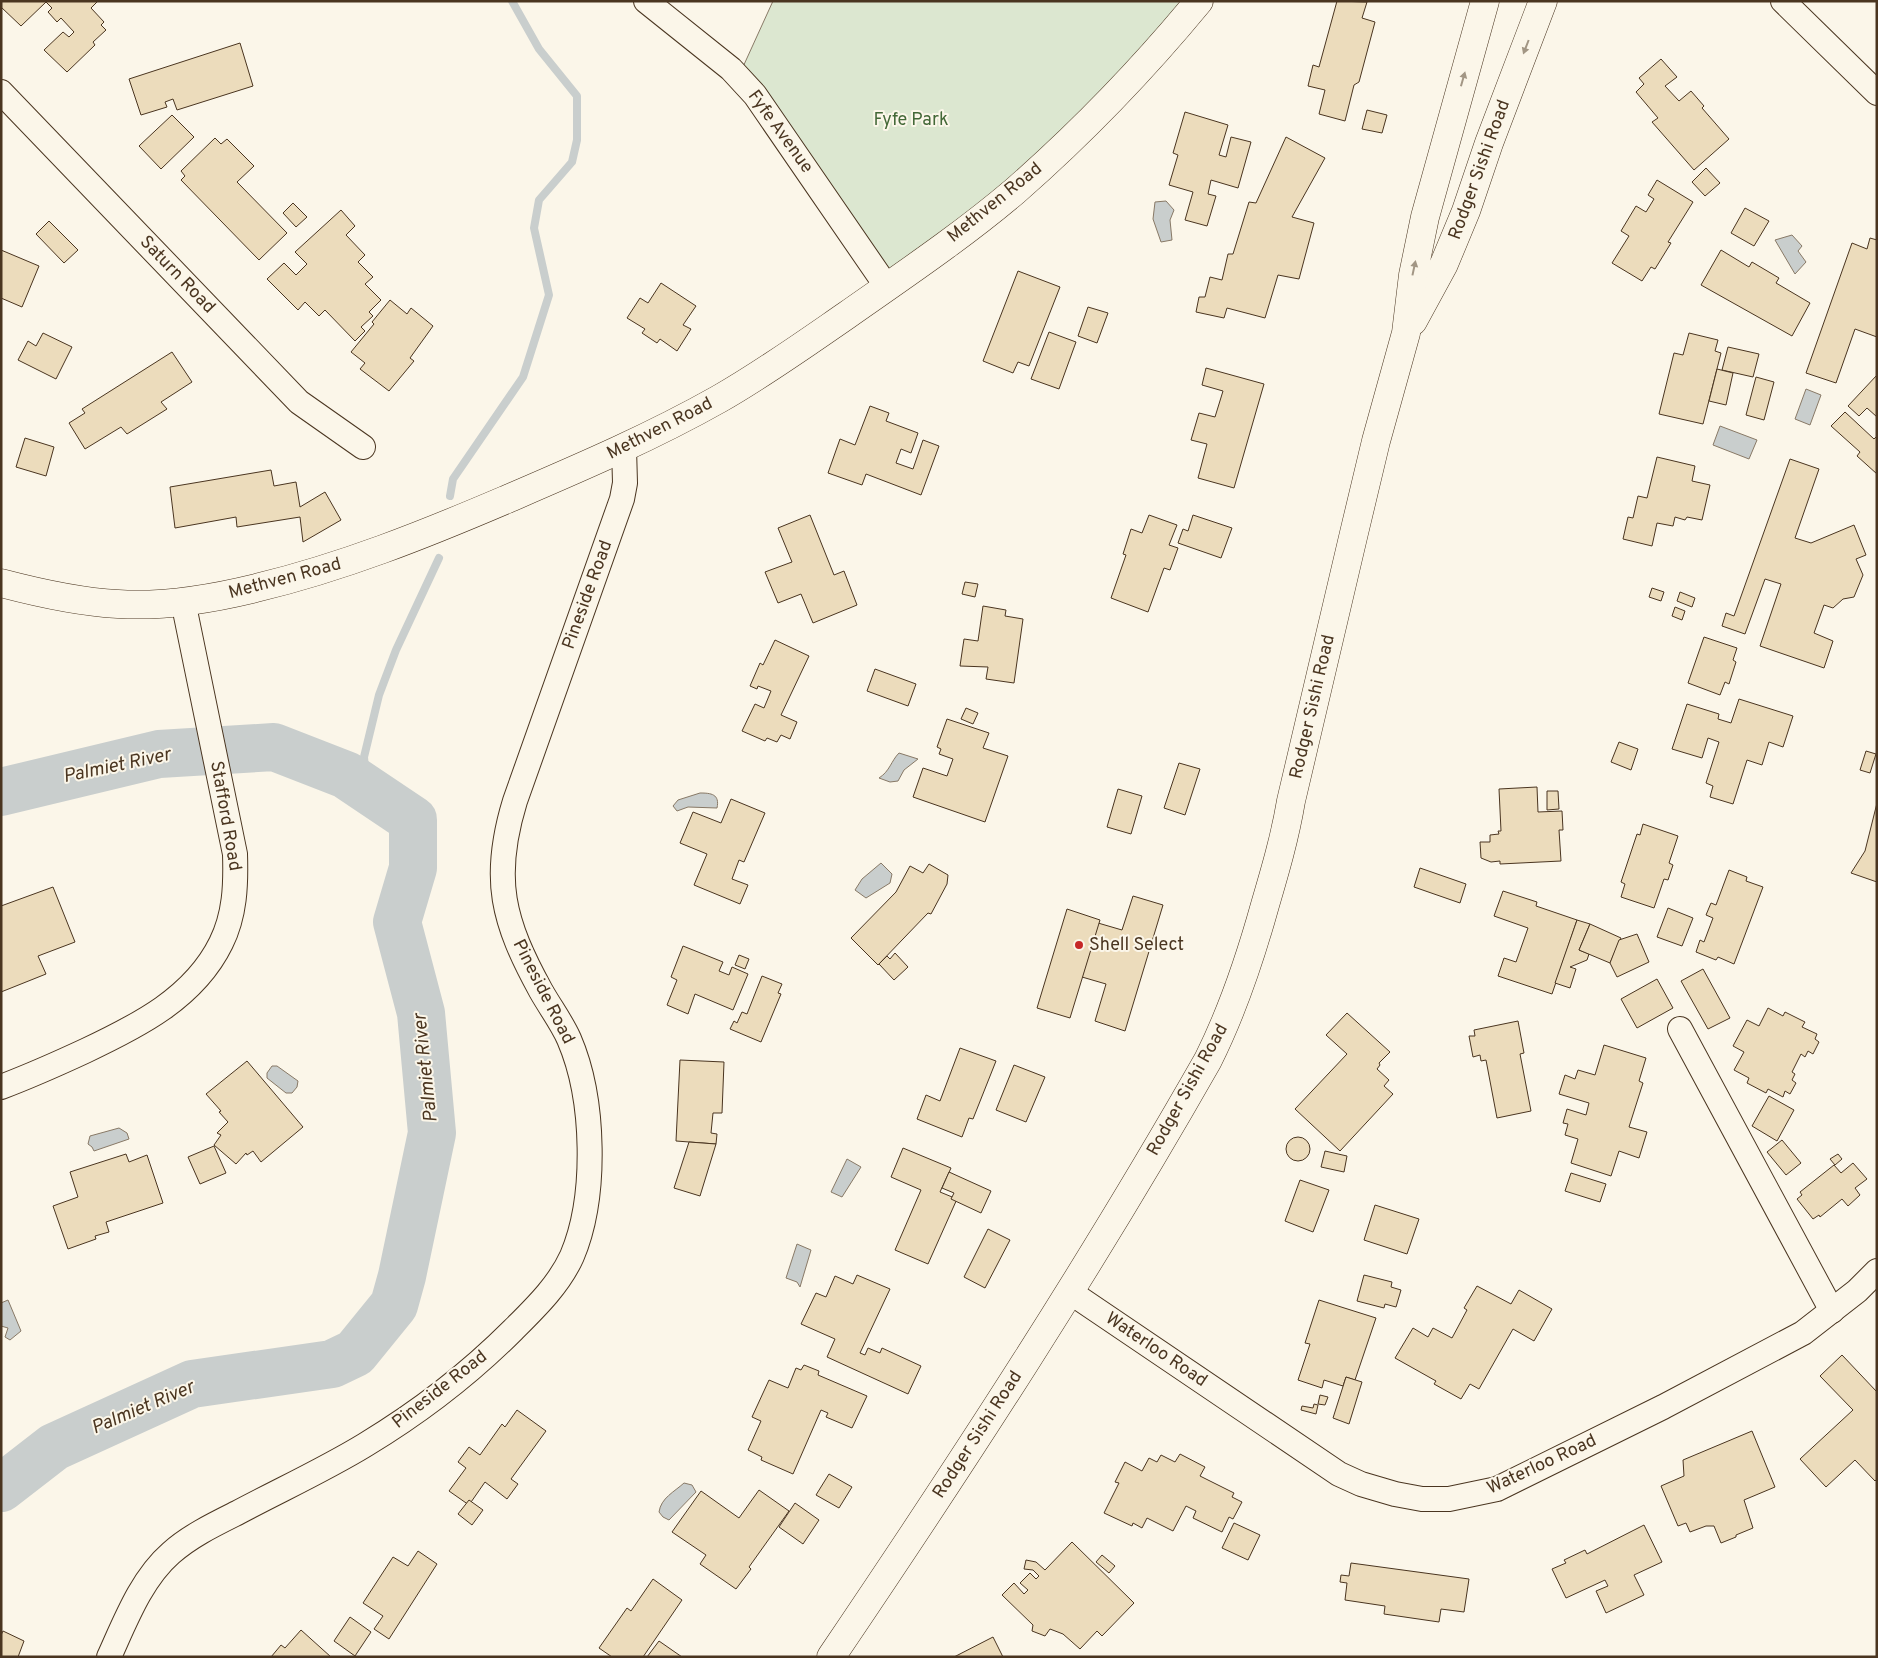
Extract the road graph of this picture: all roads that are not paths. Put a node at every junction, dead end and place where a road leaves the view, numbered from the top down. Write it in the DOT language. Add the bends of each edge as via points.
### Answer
graph roads {
  1 [pos="646,1"];
  2 [pos="1199,1"];
  3 [pos="1485,1"];
  4 [pos="1543,1"];
  5 [pos="1783,1"];
  6 [pos="1,92"];
  7 [pos="1877,94"];
  8 [pos="887,287"];
  9 [pos="1406,333"];
  10 [pos="363,447"];
  11 [pos="624,448"];
  12 [pos="1,583"];
  13 [pos="183,601"];
  14 [pos="1680,1028"];
  15 [pos="1,1087"];
  16 [pos="1877,1271"];
  17 [pos="1070,1292"];
  18 [pos="1832,1311"];
  19 [pos="108,1657"];
  20 [pos="831,1657"];
  1 -- 8 [label="street, Fyfe Avenue" via="731,69 755,95"];
  2 -- 8 [label="main road, Methven Road" via="1106,104 1016,190"];
  9 -- 3 [label="main road, Rodger Sishi Road, one-way" via="1425,217"];
  4 -- 9 [label="main road, Rodger Sishi Road, one-way" via="1466,211 1444,264"];
  5 -- 7 [label="street"];
  6 -- 10 [label="street, Saturn Road" via="299,402"];
  8 -- 11 [label="main road, Methven Road" via="749,382"];
  9 -- 17 [label="main road, Rodger Sishi Road" via="1354,533 1285,838 1248,966 1208,1060"];
  11 -- 13 [label="main road, Methven Road" via="360,559 284,581"];
  11 -- 19 [label="street, Pineside Road" via="622,499 515,801 502,858 502,889 512,931 522,956 569,1039 587,1111 590,1162 586,1202 583,1227 571,1258 558,1281 498,1345 417,1411 364,1446 218,1523 170,1553 153,1572 133,1605"];
  12 -- 13 [label="main road, Methven Road" via="117,604"];
  13 -- 15 [label="street, Stafford Road" via="235,854 236,885 232,915 222,942 205,970 182,994 150,1018 48,1068"];
  14 -- 18 [label="street"];
  16 -- 18 [label="street, Waterloo Road"];
  17 -- 18 [label="street, Waterloo Road" via="1339,1474 1361,1484 1422,1499 1449,1499 1497,1488 1672,1403 1803,1332"];
  17 -- 20 [label="main road, Rodger Sishi Road"];
}
